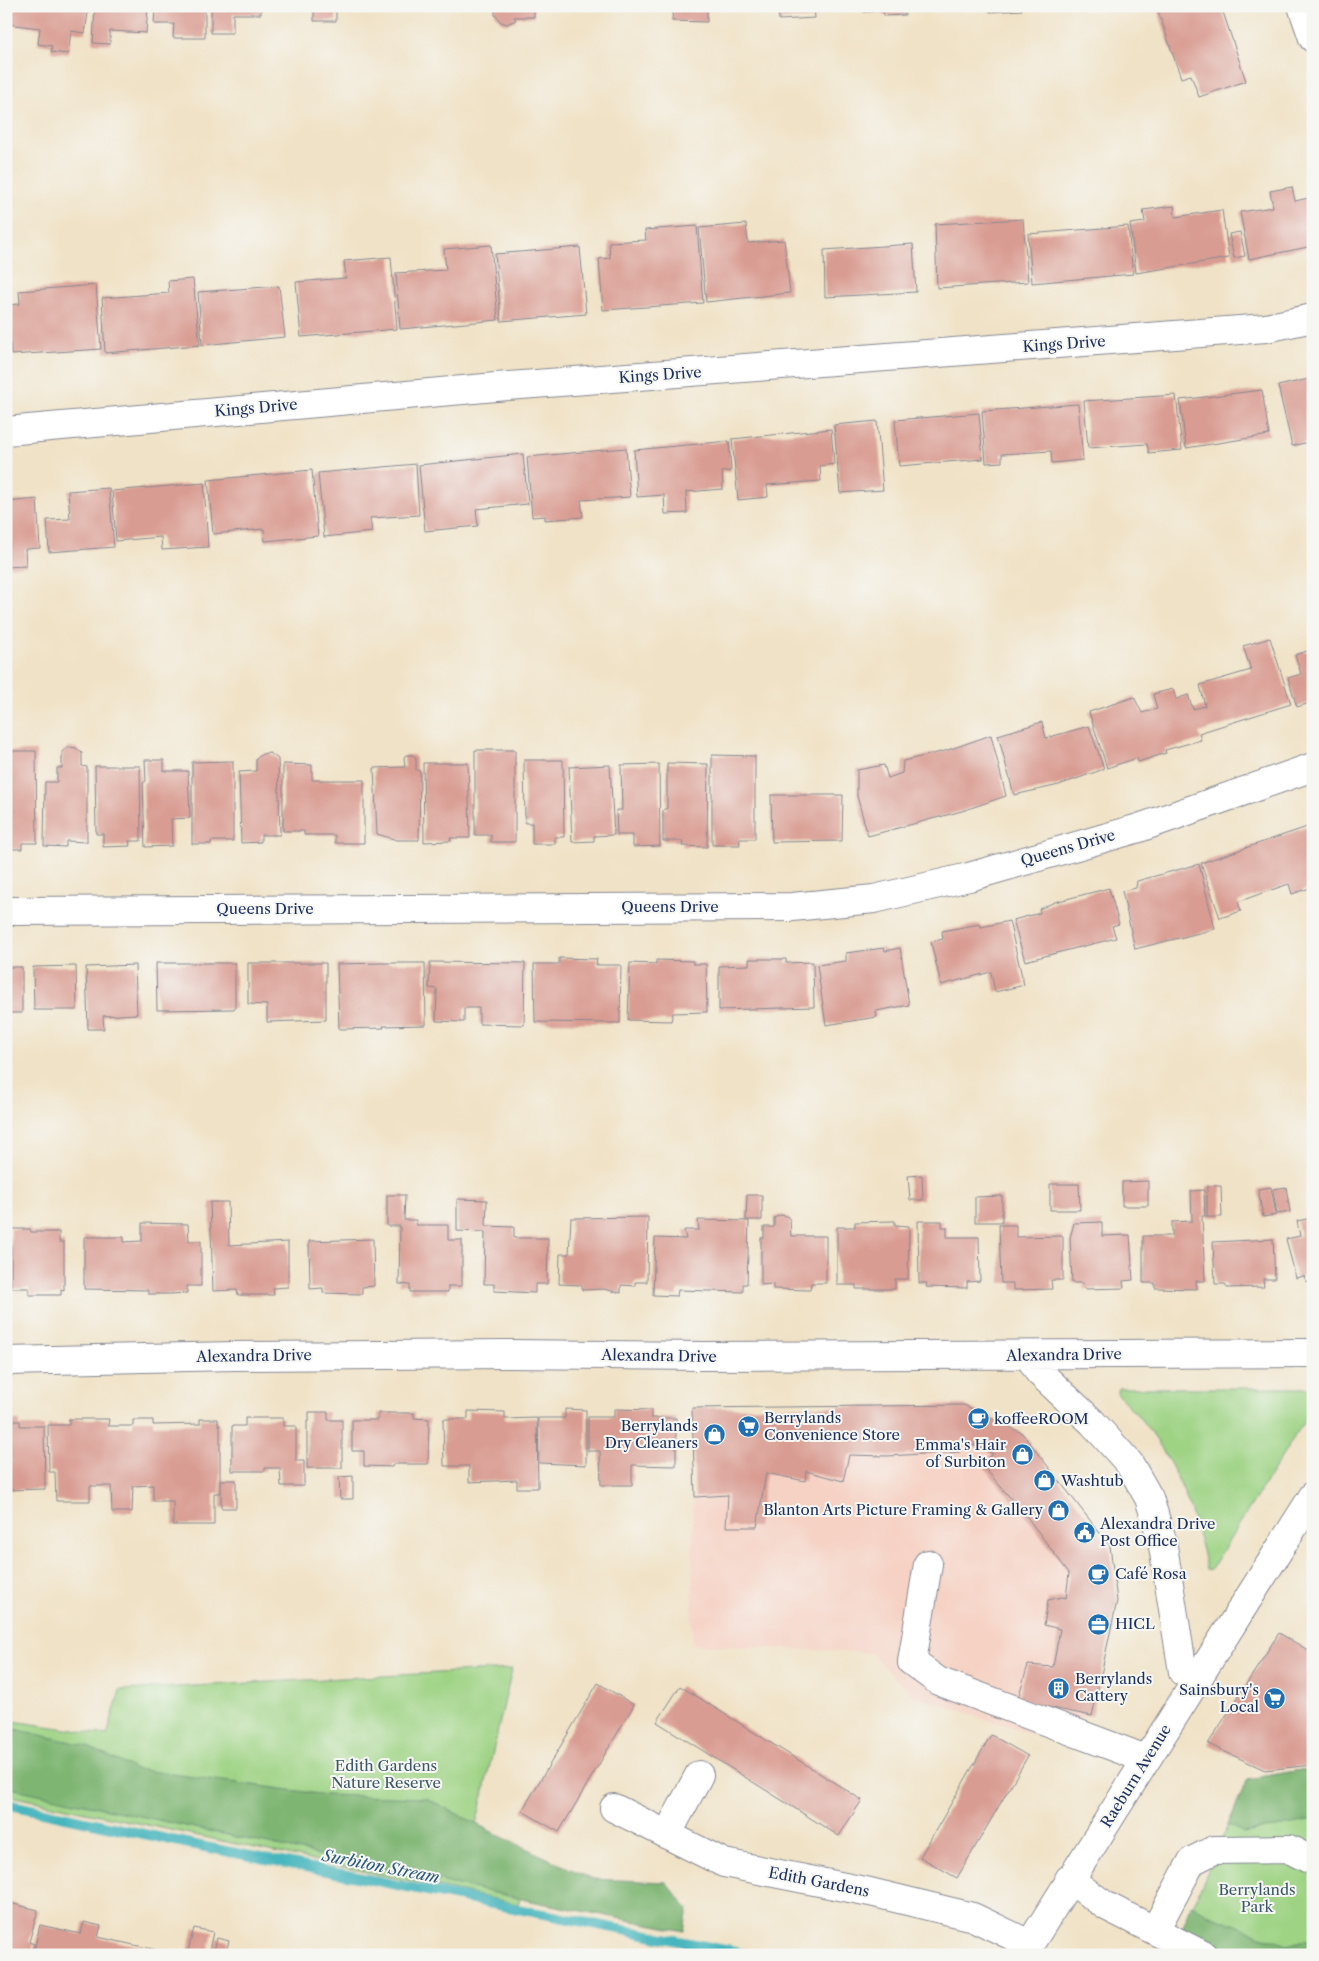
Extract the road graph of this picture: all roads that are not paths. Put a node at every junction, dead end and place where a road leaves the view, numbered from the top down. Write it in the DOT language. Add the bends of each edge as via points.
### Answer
graph roads {
  1 [pos="1302,6"];
  2 [pos="1313,38"];
  3 [pos="1313,318"];
  4 [pos="6,431"];
  5 [pos="1313,767"];
  6 [pos="6,910"];
  7 [pos="1313,1353"];
  8 [pos="1029,1356"];
  9 [pos="6,1362"];
  10 [pos="1313,1496"];
  11 [pos="928,1564"];
  12 [pos="1198,1678"];
  13 [pos="1146,1759"];
  14 [pos="699,1775"];
  15 [pos="614,1808"];
  16 [pos="667,1835"];
  17 [pos="1313,1861"];
  18 [pos="1069,1879"];
  19 [pos="1155,1930"];
  20 [pos="1026,1949"];
  21 [pos="1203,1955"];
  1 -- 2 [label="street"];
  3 -- 4 [label="street, Kings Drive" via="1266,328 496,387"];
  5 -- 6 [label="street, Queens Drive" via="1139,828 969,877 874,899 792,907"];
  7 -- 8 [label="street, Alexandra Drive"];
  8 -- 9 [label="street, Alexandra Drive" via="499,1354"];
  8 -- 12 [label="street" via="1039,1372 1092,1422 1129,1463 1149,1498 1162,1540 1183,1672"];
  10 -- 12 [label="street, Raeburn Avenue"];
  11 -- 13 [label="street" via="912,1662 938,1681"];
  12 -- 13 [label="street, Raeburn Avenue"];
  13 -- 18 [label="street, Raeburn Avenue"];
  14 -- 16 [label="street"];
  15 -- 16 [label="street, Edith Gardens"];
  16 -- 20 [label="street, Edith Gardens" via="724,1863 870,1892 973,1917"];
  17 -- 19 [label="street" via="1289,1849 1214,1850 1192,1861"];
  18 -- 19 [label="street" via="1106,1906"];
  18 -- 20 [label="street, Raeburn Avenue"];
  19 -- 21 [label="street"];
}
